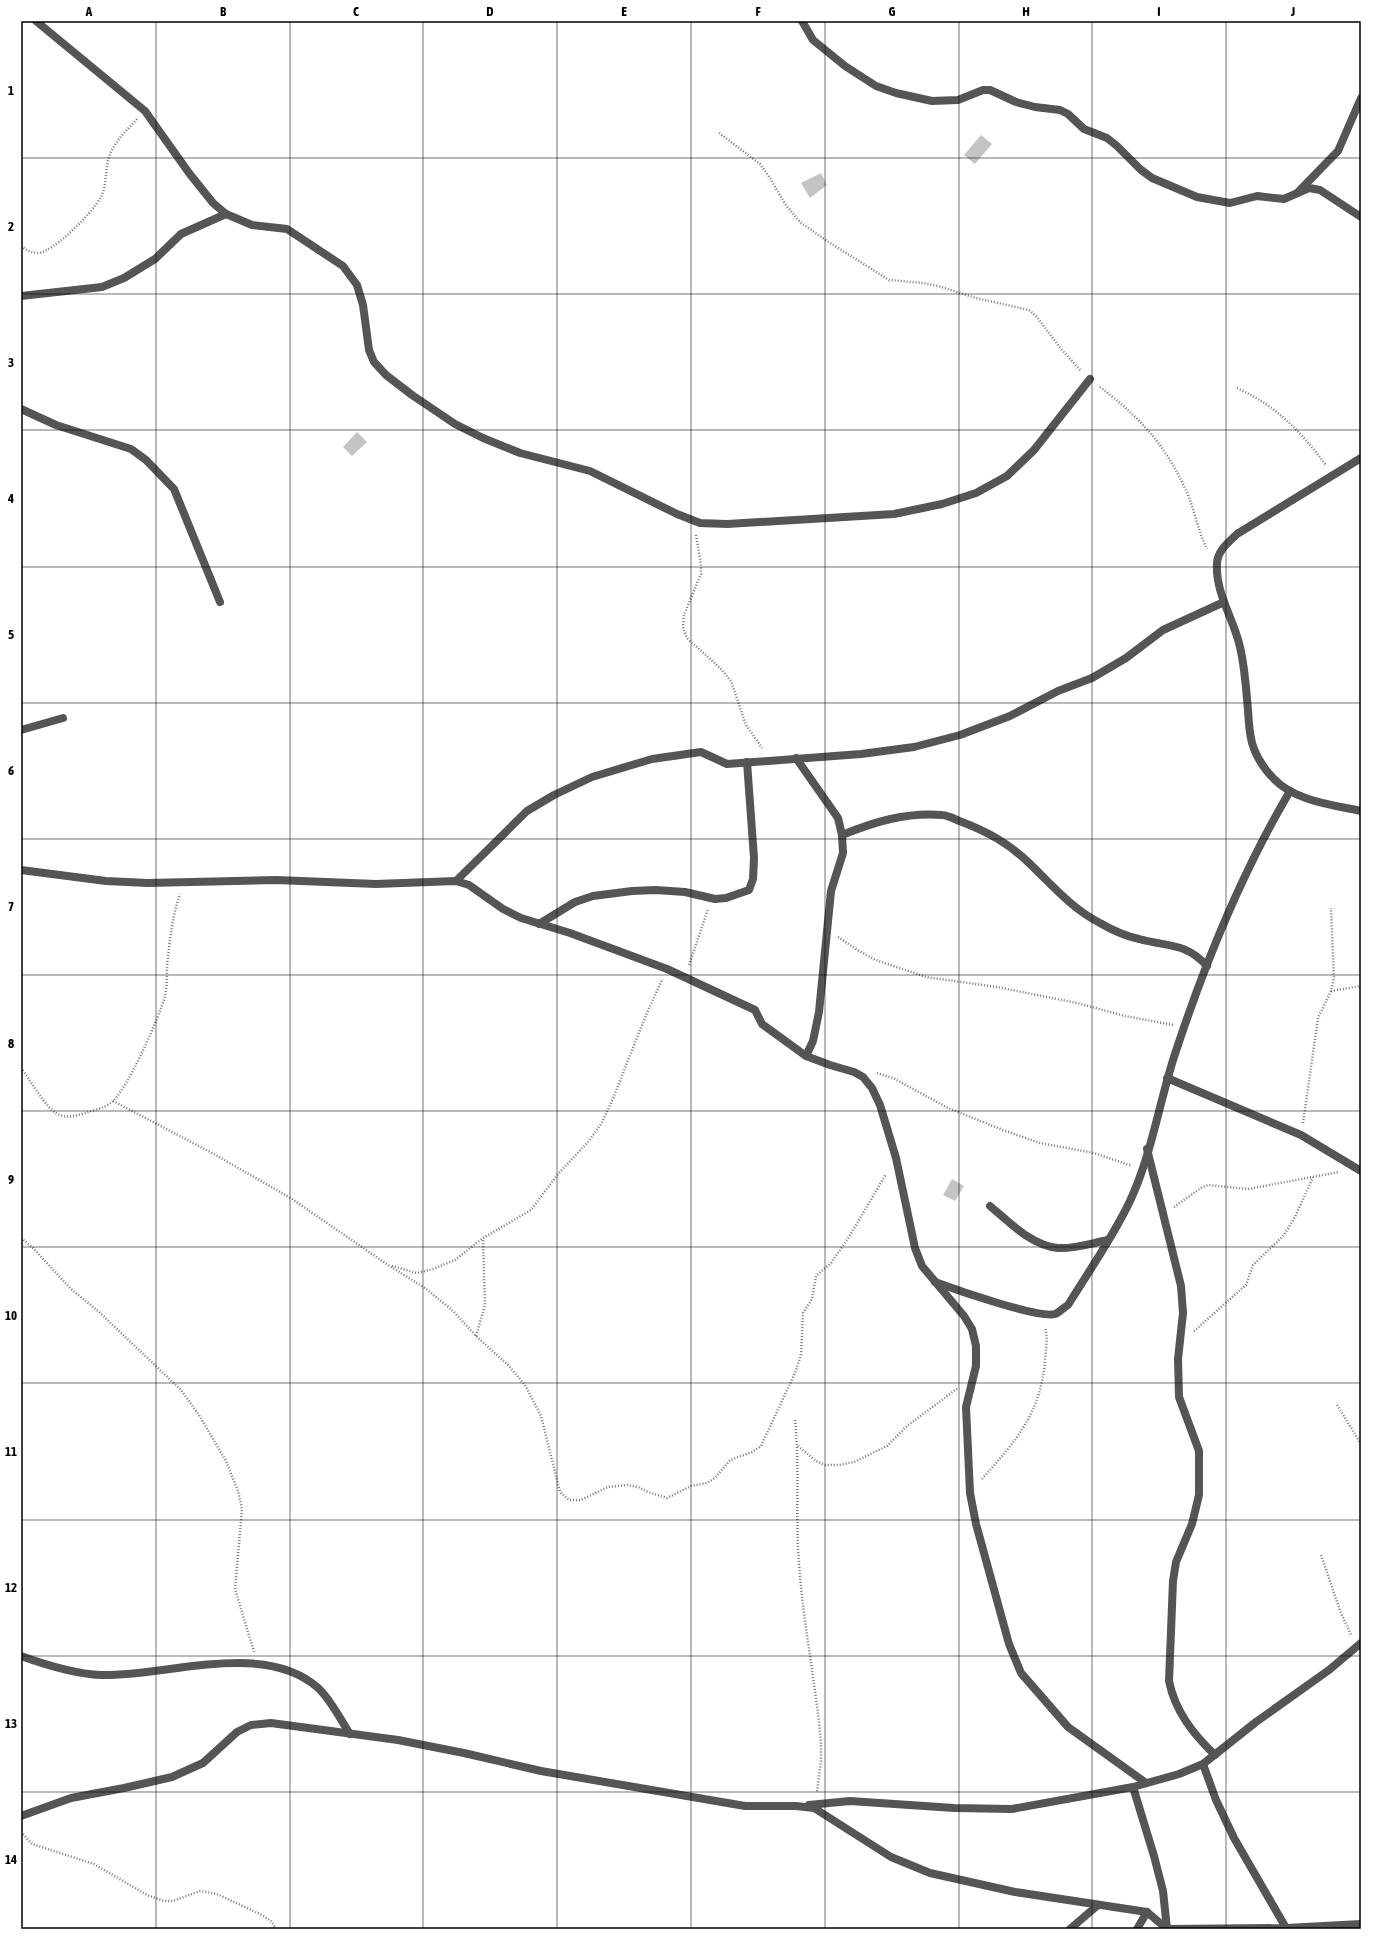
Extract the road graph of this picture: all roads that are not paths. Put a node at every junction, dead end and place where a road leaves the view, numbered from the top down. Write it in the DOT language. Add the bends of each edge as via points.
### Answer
graph roads {
  1 [pos="36,21"];
  2 [pos="802,21"];
  3 [pos="1361,98"];
  4 [pos="1299,191"];
  5 [pos="226,214"];
  6 [pos="1361,217"];
  7 [pos="21,296"];
  8 [pos="1090,379"];
  9 [pos="21,409"];
  10 [pos="1361,458"];
  11 [pos="220,602"];
  12 [pos="1224,602"];
  13 [pos="63,718"];
  14 [pos="21,730"];
  15 [pos="796,758"];
  16 [pos="747,762"];
  17 [pos="1290,792"];
  18 [pos="1361,811"];
  19 [pos="842,835"];
  20 [pos="21,870"];
  21 [pos="456,881"];
  22 [pos="539,924"];
  23 [pos="1207,966"];
  24 [pos="806,1056"];
  25 [pos="1167,1078"];
  26 [pos="1147,1149"];
  27 [pos="1360,1170"];
  28 [pos="990,1206"];
  29 [pos="1108,1240"];
  30 [pos="934,1281"];
  31 [pos="1359,1645"];
  32 [pos="21,1656"];
  33 [pos="350,1734"];
  34 [pos="1215,1755"];
  35 [pos="1203,1764"];
  36 [pos="1146,1783"];
  37 [pos="1133,1787"];
  38 [pos="796,1806"];
  39 [pos="21,1816"];
  40 [pos="1098,1905"];
  41 [pos="1147,1912"];
  42 [pos="1361,1924"];
  43 [pos="1167,1928"];
  44 [pos="1209,1928"];
  45 [pos="1286,1928"];
  46 [pos="1070,1929"];
  47 [pos="1137,1929"];
  1 -- 5 [label="street" via="145,111 189,173 213,203"];
  2 -- 4 [label="street" via="813,40 845,66 876,86 932,101 958,100 983,90 990,90 1016,102 1060,110 1084,129 1107,138 1152,178 1185,193 1230,202 1257,196 1284,198"];
  3 -- 4 [label="street" via="1338,151"];
  4 -- 6 [label="street" via="1314,188 1320,190"];
  5 -- 7 [label="street" via="181,234 155,259 124,278 102,287"];
  5 -- 8 [label="street" via="248,224 287,229 343,266 357,285 363,304 369,350 374,362 412,395 455,424 520,453 590,471 700,523 727,524 894,514 942,504 976,493 1007,476 1034,450"];
  9 -- 11 [label="street" via="56,425 130,449 146,460 174,489"];
  10 -- 12 [label="street" via="1237,534 1221,549 1217,562"];
  12 -- 15 [label="street" via="1163,630 1126,658 1092,678 1010,716 960,735 914,747 861,754"];
  12 -- 17 [label="street" via="1240,646 1254,749 1275,780"];
  13 -- 14 [label="street"];
  15 -- 16 [label="street"];
  15 -- 19 [label="street" via="838,818"];
  16 -- 21 [label="street" via="727,764 701,752 652,759 592,777 528,811"];
  16 -- 22 [label="street" via="754,858 753,879 749,890 726,898 656,890 593,896 576,902"];
  17 -- 18 [label="street"];
  17 -- 23 [label="street" via="1257,850"];
  19 -- 23 [label="street" via="874,822 902,816 943,815 995,836 1014,849 1073,906 1098,922 1121,934 1181,947 1197,955"];
  19 -- 24 [label="street" via="843,853 831,891 820,1012 813,1041"];
  20 -- 21 [label="street" via="106,881 148,883 276,880 376,884"];
  21 -- 22 [label="street" via="469,885 503,909"];
  22 -- 24 [label="street" via="594,941 667,969 755,1010 762,1024"];
  23 -- 25 [label="street"];
  24 -- 30 [label="street" via="858,1074 868,1082 880,1105 896,1158 915,1248 922,1266"];
  25 -- 26 [label="street"];
  25 -- 27 [label="street" via="1301,1135"];
  26 -- 29 [label="street" via="1130,1200"];
  26 -- 34 [label="street" via="1181,1286 1183,1313 1178,1359 1179,1397 1198,1451 1199,1471 1198,1495 1192,1524 1176,1562 1173,1581 1169,1681 1172,1697 1180,1714 1198,1739"];
  28 -- 29 [label="street" via="1020,1231 1044,1244 1058,1248 1074,1247"];
  29 -- 30 [label="street" via="1068,1305 1055,1314 1042,1314 971,1295"];
  30 -- 36 [label="street" via="964,1316 972,1329 976,1346 976,1366 966,1406 970,1493 1009,1644 1021,1673 1068,1727"];
  31 -- 34 [label="street"];
  32 -- 33 [label="street" via="62,1669 100,1675 136,1674 212,1664 258,1664 278,1668 298,1674 318,1687"];
  33 -- 38 [label="street" via="398,1740 541,1771 746,1806"];
  33 -- 39 [label="street" via="271,1723 251,1725 237,1732 203,1763 172,1776 71,1798"];
  34 -- 35 [label="street"];
  35 -- 36 [label="street"];
  35 -- 45 [label="street" via="1234,1838"];
  36 -- 37 [label="street"];
  37 -- 38 [label="street" via="1012,1809 850,1801"];
  37 -- 43 [label="street" via="1163,1891"];
  38 -- 40 [label="street" via="814,1808 891,1857 930,1872 1015,1892"];
  40 -- 41 [label="street"];
  40 -- 46 [label="street"];
  41 -- 43 [label="street"];
  41 -- 47 [label="street"];
  42 -- 45 [label="street"];
  43 -- 44 [label="street"];
  44 -- 45 [label="street"];
}
